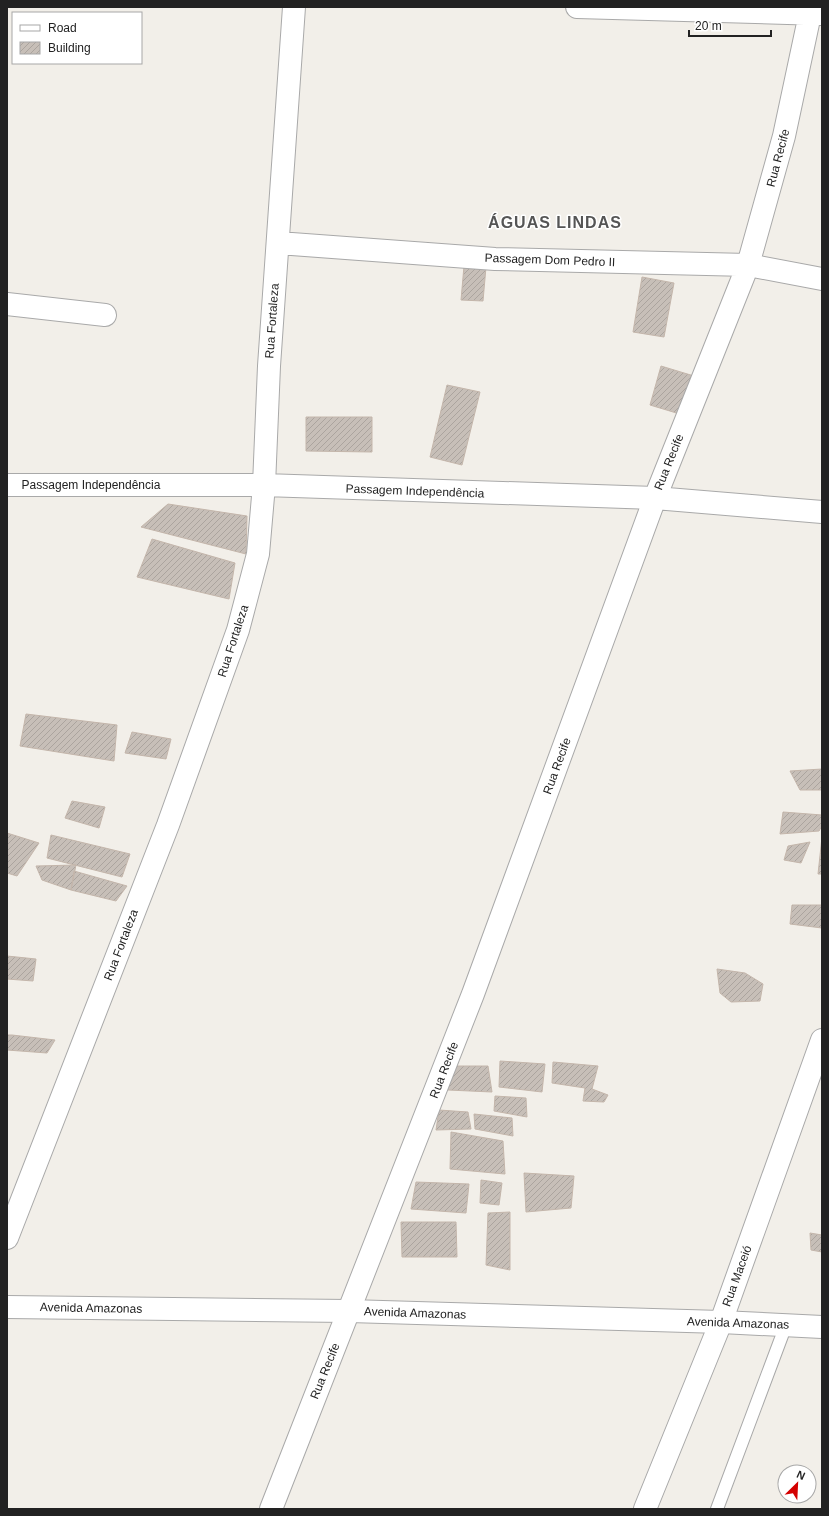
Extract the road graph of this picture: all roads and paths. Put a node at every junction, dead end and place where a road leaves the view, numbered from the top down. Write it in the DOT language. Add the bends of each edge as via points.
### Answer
graph roads {
  1 [pos="294,7"];
  2 [pos="577,7"];
  3 [pos="816,14"];
  4 [pos="278,243"];
  5 [pos="748,264"];
  6 [pos="822,279"];
  7 [pos="7,304"];
  8 [pos="105,315"];
  9 [pos="7,485"];
  10 [pos="264,485"];
  11 [pos="655,498"];
  12 [pos="822,512"];
  13 [pos="822,1040"];
  14 [pos="7,1238"];
  15 [pos="7,1307"];
  16 [pos="349,1311"];
  17 [pos="721,1322"];
  18 [pos="786,1325"];
  19 [pos="822,1327"];
  20 [pos="271,1509"];
  21 [pos="645,1509"];
  22 [pos="717,1509"];
  1 -- 4 [label="street, Rua Fortaleza"];
  2 -- 3 [label="street"];
  3 -- 5 [label="street, Rua Recife"];
  4 -- 5 [label="street, Passagem Dom Pedro II" via="495,259"];
  4 -- 10 [label="street, Rua Fortaleza"];
  5 -- 6 [label="street, Passagem Dom Pedro II"];
  5 -- 11 [label="street, Rua Recife"];
  7 -- 8 [label="street"];
  9 -- 10 [label="street, Passagem Independência"];
  10 -- 11 [label="street, Passagem Independência"];
  10 -- 14 [label="street, Rua Fortaleza" via="258,554 238,630 168,825"];
  11 -- 12 [label="street, Passagem Independência"];
  11 -- 16 [label="street, Rua Recife" via="473,994"];
  13 -- 17 [label="street, Rua Maceió"];
  15 -- 16 [label="street, Avenida Amazonas"];
  16 -- 17 [label="street, Avenida Amazonas"];
  16 -- 20 [label="street, Rua Recife"];
  17 -- 18 [label="street, Avenida Amazonas"];
  17 -- 21 [label="street, Rua Maceió"];
  18 -- 19 [label="street, Avenida Amazonas"];
  18 -- 22 [label="lane"];
}
